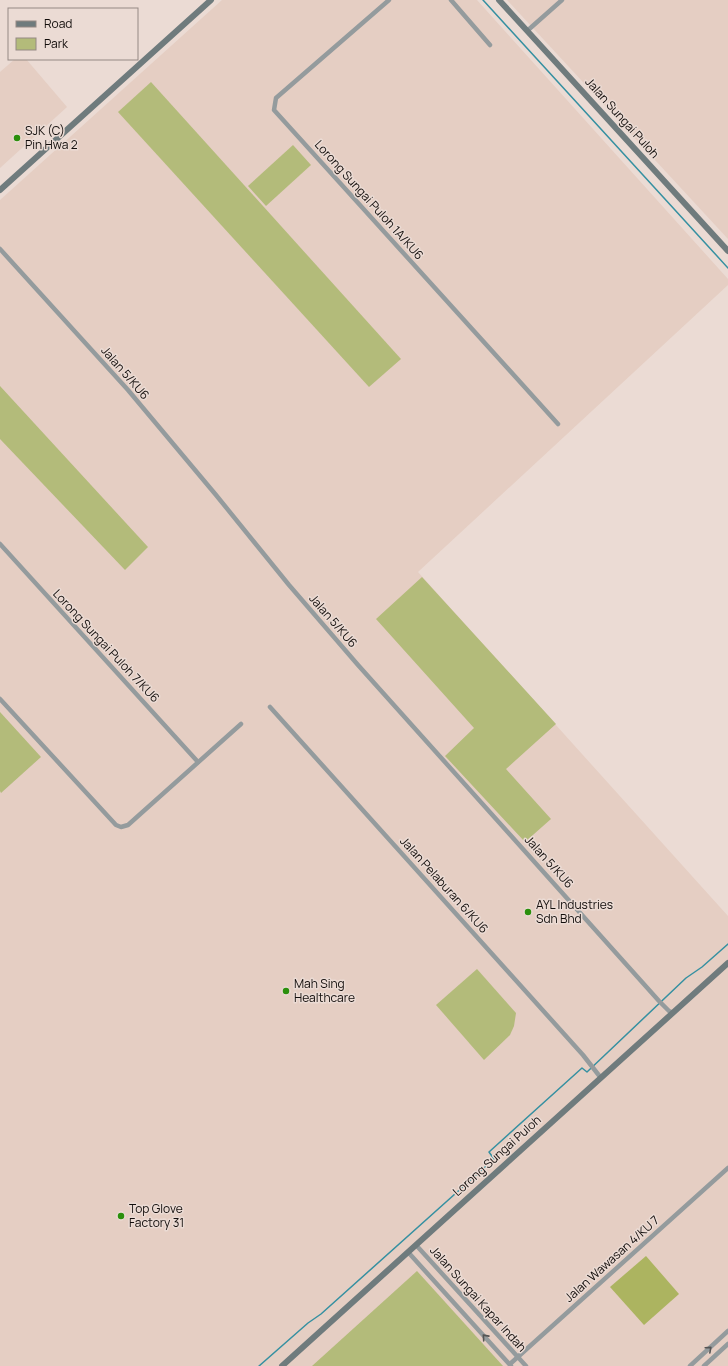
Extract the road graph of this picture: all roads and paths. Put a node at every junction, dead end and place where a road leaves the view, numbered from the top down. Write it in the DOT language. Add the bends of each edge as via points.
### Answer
graph roads {
  1 [pos="211,0"];
  2 [pos="389,0"];
  3 [pos="451,0"];
  4 [pos="499,0"];
  5 [pos="562,0"];
  6 [pos="527,30"];
  7 [pos="490,45"];
  8 [pos="0,190"];
  9 [pos="0,249"];
  10 [pos="728,251"];
  11 [pos="558,424"];
  12 [pos="0,544"];
  13 [pos="0,699"];
  14 [pos="270,707"];
  15 [pos="241,724"];
  16 [pos="198,762"];
  17 [pos="728,963"];
  18 [pos="671,1012"];
  19 [pos="601,1078"];
  20 [pos="728,1168"];
  21 [pos="416,1245"];
  22 [pos="408,1252"];
  23 [pos="728,1332"];
  24 [pos="728,1344"];
  25 [pos="518,1357"];
  26 [pos="511,1365"];
  27 [pos="282,1366"];
  28 [pos="526,1366"];
  29 [pos="690,1366"];
  30 [pos="704,1366"];
  1 -- 8 [label="street"];
  2 -- 11 [label="street, Lorong Sungai Puloh 1A/KU6" via="276,98 274,110"];
  3 -- 7 [label="street"];
  4 -- 6 [label="street, Jalan Sungai Puloh"];
  5 -- 6 [label="street"];
  6 -- 10 [label="street, Jalan Sungai Puloh"];
  9 -- 18 [label="street, Jalan 5/KU6" via="128,390 288,585 358,665"];
  12 -- 16 [label="street, Lorong Sungai Puloh 7/KU6"];
  13 -- 16 [label="street" via="116,825 121,827 128,825"];
  14 -- 19 [label="street, Jalan Pelaburan 6/KU6"];
  15 -- 16 [label="street"];
  17 -- 18 [label="street, Lorong Sungai Puloh"];
  18 -- 19 [label="street, Lorong Sungai Puloh"];
  19 -- 21 [label="street, Lorong Sungai Puloh"];
  20 -- 25 [label="street, Jalan Wawasan 4/KU 7"];
  21 -- 22 [label="street, Lorong Sungai Puloh"];
  21 -- 25 [label="street, Jalan Sungai Kapar Indah"];
  26 -- 22 [label="street, Jalan Sungai Kapar Indah, one-way"];
  22 -- 27 [label="street, Lorong Sungai Puloh"];
  29 -- 23 [label="street, one-way"];
  24 -- 30 [label="street"];
  25 -- 26 [label="street, Jalan Wawasan 4/KU 7"];
  25 -- 28 [label="street, Jalan Sungai Kapar Indah"];
}
